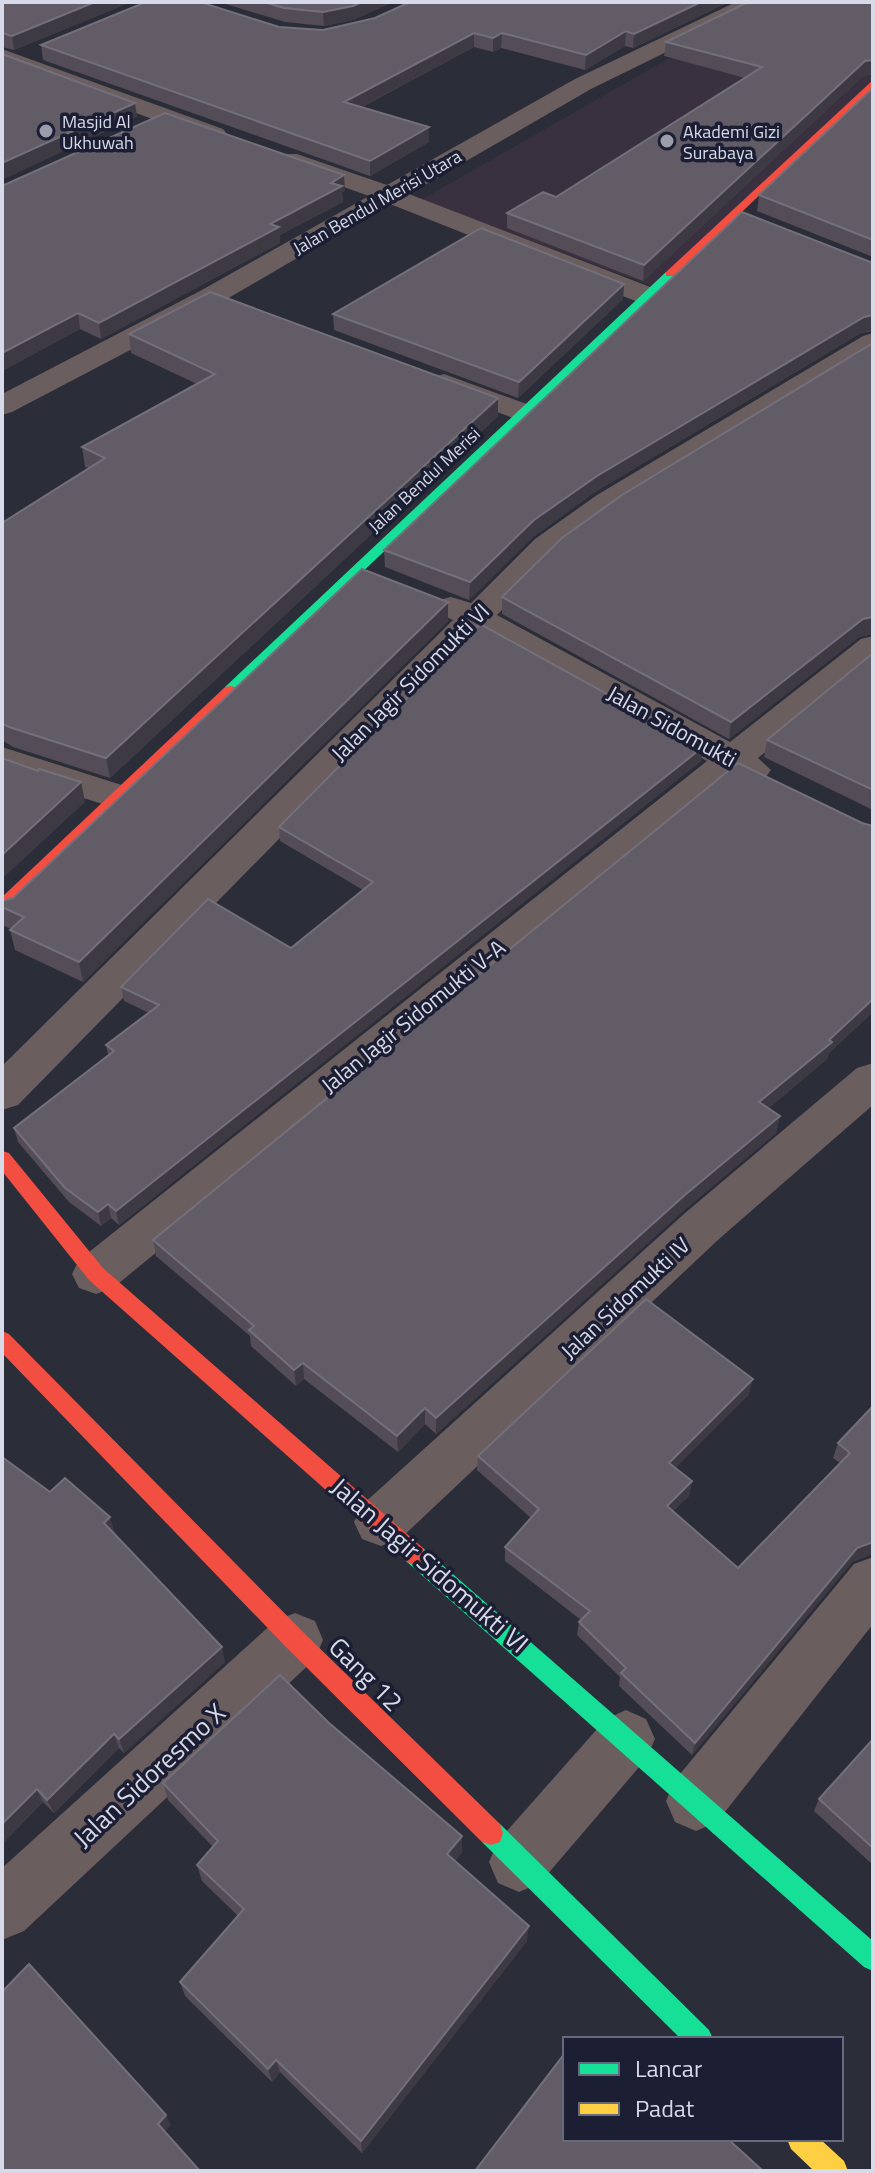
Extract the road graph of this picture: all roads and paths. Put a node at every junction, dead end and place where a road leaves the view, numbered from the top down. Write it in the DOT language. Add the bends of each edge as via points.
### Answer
graph roads {
  1 [pos="753,2"];
  2 [pos="38,51"];
  3 [pos="8,59"];
  4 [pos="873,83"];
  5 [pos="165,117"];
  6 [pos="138,130"];
  7 [pos="239,143"];
  8 [pos="269,153"];
  9 [pos="390,195"];
  10 [pos="735,213"];
  11 [pos="760,223"];
  12 [pos="648,296"];
  13 [pos="210,297"];
  14 [pos="239,308"];
  15 [pos="873,342"];
  16 [pos="425,376"];
  17 [pos="2,406"];
  18 [pos="524,413"];
  19 [pos="448,606"];
  20 [pos="873,646"];
  21 [pos="2,759"];
  22 [pos="730,759"];
  23 [pos="787,787"];
  24 [pos="118,797"];
  25 [pos="2,906"];
  26 [pos="873,1080"];
  27 [pos="2,1093"];
  28 [pos="2,1158"];
  29 [pos="96,1274"];
  30 [pos="2,1340"];
  31 [pos="381,1522"];
  32 [pos="873,1582"];
  33 [pos="295,1640"];
  34 [pos="626,1739"];
  35 [pos="696,1801"];
  36 [pos="519,1862"];
  37 [pos="2,1909"];
  38 [pos="873,1958"];
  39 [pos="698,2037"];
  1 -- 9 [label="street, Jalan Bendul Merisi Utara" via="583,84"];
  2 -- 3 [label="street"];
  3 -- 5 [label="street"];
  4 -- 10 [label="street, Jalan Bendul Merisi"];
  5 -- 6 [label="street"];
  5 -- 7 [label="street"];
  8 -- 9 [label="street"];
  9 -- 12 [label="street"];
  9 -- 13 [label="street, Jalan Bendul Merisi Utara"];
  10 -- 11 [label="street"];
  10 -- 12 [label="street, Jalan Bendul Merisi"];
  12 -- 18 [label="street, Jalan Bendul Merisi"];
  13 -- 14 [label="street"];
  13 -- 17 [label="street, Jalan Bendul Merisi Utara"];
  15 -- 19 [label="street, Jalan Jagir Sidomukti VI"];
  16 -- 18 [label="street"];
  18 -- 24 [label="street, Jalan Bendul Merisi" via="370,576"];
  19 -- 22 [label="street, Jalan Sidomukti"];
  19 -- 27 [label="street, Jalan Jagir Sidomukti VI"];
  20 -- 22 [label="street, Jalan Jagir Sidomukti V-A"];
  21 -- 24 [label="street"];
  22 -- 23 [label="street, Jalan Sidomukti"];
  22 -- 29 [label="street, Jalan Jagir Sidomukti V-A"];
  24 -- 25 [label="street, Jalan Bendul Merisi"];
  26 -- 31 [label="street, Jalan Sidomukti IV" via="702,1226"];
  28 -- 29 [label="street, Jalan Jagir Sidomukti VI"];
  29 -- 31 [label="street, Jalan Jagir Sidomukti VI"];
  30 -- 33 [label="street, Gang 12"];
  31 -- 34 [label="street, Jalan Jagir Sidomukti VI"];
  32 -- 35 [label="street"];
  33 -- 36 [label="street, Gang 12"];
  33 -- 37 [label="street, Jalan Sidoresmo X"];
  34 -- 35 [label="street, Jalan Jagir Sidomukti VI"];
  34 -- 36 [label="street"];
  35 -- 38 [label="street, Jalan Jagir Sidomukti VI"];
  36 -- 39 [label="street, Gang 12"];
}
